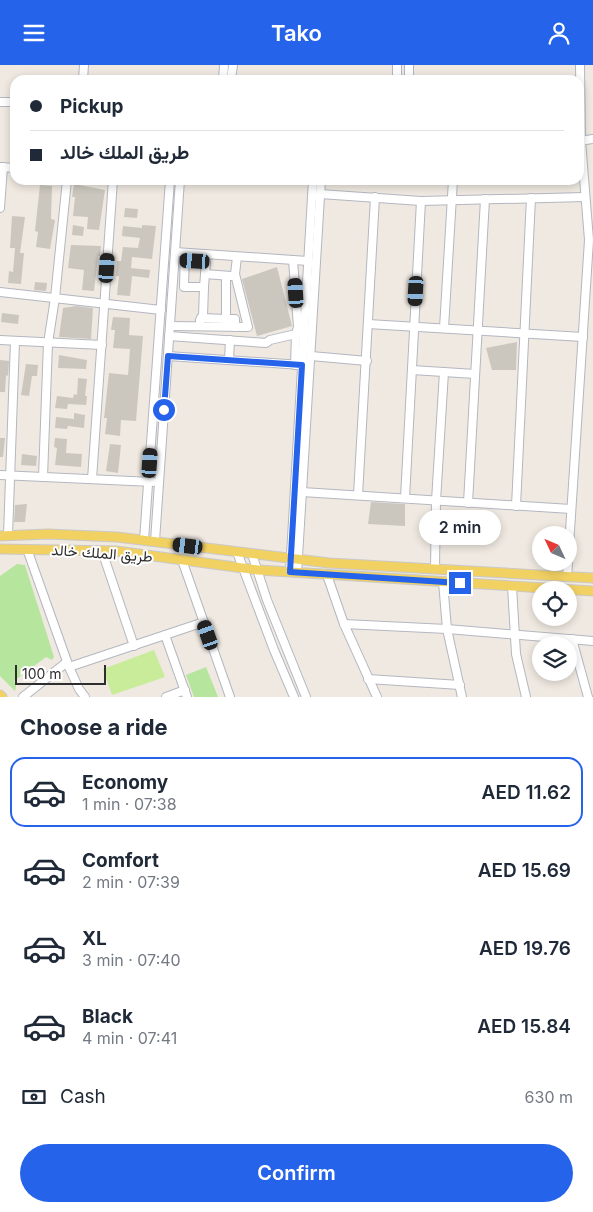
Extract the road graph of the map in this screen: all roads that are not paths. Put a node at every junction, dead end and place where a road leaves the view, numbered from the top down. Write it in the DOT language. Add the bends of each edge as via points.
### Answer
graph roads {
  1 [pos="2,167"];
  2 [pos="66,185"];
  3 [pos="113,185"];
  4 [pos="170,185"];
  5 [pos="180,185"];
  6 [pos="313,185"];
  7 [pos="321,185"];
  8 [pos="453,185"];
  9 [pos="584,185"];
  10 [pos="320,194"];
  11 [pos="375,197"];
  12 [pos="585,197"];
  13 [pos="531,198"];
  14 [pos="485,199"];
  15 [pos="453,200"];
  16 [pos="421,201"];
  17 [pos="0,208"];
  18 [pos="591,245"];
  19 [pos="175,252"];
  20 [pos="185,257"];
  21 [pos="237,257"];
  22 [pos="293,260"];
  23 [pos="308,261"];
  24 [pos="205,275"];
  25 [pos="226,276"];
  26 [pos="235,276"];
  27 [pos="204,287"];
  28 [pos="0,292"];
  29 [pos="55,298"];
  30 [pos="104,303"];
  31 [pos="310,305"];
  32 [pos="161,311"];
  33 [pos="226,319"];
  34 [pos="160,320"];
  35 [pos="200,322"];
  36 [pos="170,323"];
  37 [pos="368,324"];
  38 [pos="235,327"];
  39 [pos="414,327"];
  40 [pos="444,329"];
  41 [pos="477,331"];
  42 [pos="296,334"];
  43 [pos="524,334"];
  44 [pos="169,336"];
  45 [pos="583,337"];
  46 [pos="0,340"];
  47 [pos="230,340"];
  48 [pos="15,341"];
  49 [pos="48,343"];
  50 [pos="102,345"];
  51 [pos="168,356"];
  52 [pos="311,356"];
  53 [pos="229,360"];
  54 [pos="367,361"];
  55 [pos="299,365"];
  56 [pos="412,370"];
  57 [pos="444,372"];
  58 [pos="475,374"];
  59 [pos="0,475"];
  60 [pos="9,475"];
  61 [pos="43,477"];
  62 [pos="92,479"];
  63 [pos="148,481"];
  64 [pos="159,483"];
  65 [pos="302,492"];
  66 [pos="358,495"];
  67 [pos="405,499"];
  68 [pos="436,501"];
  69 [pos="468,503"];
  70 [pos="516,506"];
  71 [pos="571,509"];
  72 [pos="570,526"];
  73 [pos="4,535"];
  74 [pos="144,540"];
  75 [pos="155,541"];
  76 [pos="23,549"];
  77 [pos="0,551"];
  78 [pos="102,551"];
  79 [pos="237,552"];
  80 [pos="252,554"];
  81 [pos="295,559"];
  82 [pos="182,560"];
  83 [pos="243,568"];
  84 [pos="435,569"];
  85 [pos="258,570"];
  86 [pos="567,571"];
  87 [pos="294,573"];
  88 [pos="327,575"];
  89 [pos="567,577"];
  90 [pos="593,578"];
  91 [pos="442,582"];
  92 [pos="512,586"];
  93 [pos="593,591"];
  94 [pos="204,622"];
  95 [pos="344,624"];
  96 [pos="447,629"];
  97 [pos="165,635"];
  98 [pos="514,635"];
  99 [pos="532,636"];
  100 [pos="577,639"];
  101 [pos="593,641"];
  102 [pos="134,646"];
  103 [pos="577,657"];
  104 [pos="68,665"];
  105 [pos="368,679"];
  106 [pos="460,685"];
  107 [pos="186,693"];
  108 [pos="293,695"];
  109 [pos="23,697"];
  110 [pos="85,697"];
  111 [pos="166,697"];
  112 [pos="230,697"];
  113 [pos="283,697"];
  114 [pos="306,697"];
  115 [pos="377,697"];
  116 [pos="462,697"];
  117 [pos="526,697"];
  118 [pos="588,697"];
  1 -- 17 [label="street"];
  2 -- 29 [label="street"];
  3 -- 30 [label="street"];
  4 -- 32 [label="street"];
  5 -- 19 [label="street"];
  6 -- 23 [label="street"];
  7 -- 10 [label="street"];
  8 -- 15 [label="street"];
  9 -- 12 [label="street"];
  10 -- 11 [label="street"];
  10 -- 31 [label="street"];
  11 -- 16 [label="street"];
  11 -- 37 [label="street"];
  12 -- 13 [label="street"];
  12 -- 18 [label="street"];
  13 -- 14 [label="street"];
  13 -- 43 [label="street"];
  14 -- 15 [label="street"];
  14 -- 41 [label="street"];
  15 -- 16 [label="street"];
  15 -- 40 [label="street"];
  16 -- 39 [label="street"];
  18 -- 45 [label="street"];
  19 -- 20 [label="street"];
  19 -- 36 [label="street"];
  20 -- 21 [label="street"];
  20 -- 24 [label="street" via="206,262"];
  20 -- 27 [label="street" via="184,287"];
  21 -- 22 [label="street"];
  21 -- 26 [label="street"];
  22 -- 23 [label="street"];
  22 -- 42 [label="street"];
  23 -- 31 [label="street"];
  24 -- 25 [label="street"];
  24 -- 27 [label="street"];
  25 -- 26 [label="street"];
  25 -- 33 [label="street"];
  26 -- 38 [label="street" via="248,327"];
  27 -- 35 [label="street"];
  28 -- 29 [label="street"];
  29 -- 30 [label="street"];
  29 -- 49 [label="street"];
  30 -- 32 [label="street"];
  30 -- 50 [label="street"];
  31 -- 52 [label="street"];
  31 -- 55 [label="street"];
  32 -- 34 [label="street"];
  33 -- 35 [label="street"];
  33 -- 38 [label="street" via="235,319"];
  34 -- 36 [label="street"];
  34 -- 63 [label="street"];
  35 -- 36 [label="street"];
  35 -- 38 [label="street"];
  36 -- 44 [label="street"];
  37 -- 39 [label="street"];
  37 -- 54 [label="street"];
  39 -- 40 [label="street"];
  39 -- 56 [label="street"];
  40 -- 41 [label="street"];
  41 -- 43 [label="street"];
  41 -- 58 [label="street"];
  42 -- 47 [label="street" via="266,343"];
  42 -- 55 [label="street"];
  43 -- 45 [label="street"];
  43 -- 70 [label="street"];
  44 -- 47 [label="street"];
  44 -- 51 [label="street"];
  45 -- 71 [label="street"];
  46 -- 48 [label="street"];
  47 -- 53 [label="street"];
  48 -- 49 [label="street"];
  48 -- 60 [label="street"];
  49 -- 50 [label="street"];
  49 -- 61 [label="street"];
  50 -- 62 [label="street"];
  51 -- 53 [label="street"];
  51 -- 64 [label="street"];
  52 -- 54 [label="street"];
  52 -- 65 [label="street"];
  53 -- 55 [label="street"];
  54 -- 66 [label="street"];
  55 -- 81 [label="street"];
  56 -- 57 [label="street"];
  56 -- 67 [label="street"];
  57 -- 58 [label="street"];
  57 -- 68 [label="street"];
  58 -- 69 [label="street"];
  59 -- 60 [label="street"];
  60 -- 61 [label="street"];
  60 -- 73 [label="street"];
  61 -- 62 [label="street"];
  62 -- 63 [label="street"];
  63 -- 64 [label="street"];
  63 -- 74 [label="street"];
  64 -- 75 [label="street"];
  65 -- 66 [label="street"];
  65 -- 81 [label="street"];
  66 -- 67 [label="street"];
  67 -- 68 [label="street"];
  68 -- 69 [label="street"];
  68 -- 84 [label="street"];
  69 -- 70 [label="street"];
  70 -- 71 [label="street"];
  71 -- 72 [label="street"];
  73 -- 74 [label="main road"];
  74 -- 75 [label="main road"];
  75 -- 79 [label="main road"];
  76 -- 77 [label="main road, طريق الملك خالد"];
  76 -- 78 [label="main road, طريق الملك خالد"];
  76 -- 104 [label="street"];
  78 -- 82 [label="main road, طريق الملك خالد"];
  78 -- 102 [label="street"];
  79 -- 80 [label="main road"];
  79 -- 83 [label="street"];
  80 -- 81 [label="main road"];
  80 -- 85 [label="street"];
  81 -- 84 [label="main road"];
  81 -- 87 [label="street"];
  82 -- 83 [label="main road, طريق الملك خالد"];
  82 -- 94 [label="street"];
  83 -- 85 [label="main road, طريق الملك خالد"];
  83 -- 108 [label="street"];
  84 -- 89 [label="main road"];
  85 -- 87 [label="main road, طريق الملك خالد"];
  85 -- 114 [label="street"];
  86 -- 89 [label="street"];
  87 -- 88 [label="main road, طريق الملك خالد"];
  88 -- 91 [label="main road, طريق الملك خالد"];
  88 -- 95 [label="street"];
  89 -- 90 [label="main road"];
  91 -- 92 [label="main road, طريق الملك خالد"];
  91 -- 96 [label="street"];
  92 -- 93 [label="main road, طريق الملك خالد"];
  92 -- 98 [label="street"];
  94 -- 97 [label="street"];
  94 -- 112 [label="street"];
  95 -- 96 [label="street"];
  95 -- 105 [label="street"];
  96 -- 98 [label="street"];
  96 -- 106 [label="street"];
  97 -- 102 [label="street"];
  97 -- 107 [label="street"];
  98 -- 99 [label="street"];
  98 -- 117 [label="street"];
  100 -- 101 [label="street"];
  102 -- 104 [label="street"];
  103 -- 118 [label="street"];
  104 -- 109 [label="street"];
  104 -- 110 [label="street"];
  105 -- 106 [label="street"];
  105 -- 115 [label="street"];
  106 -- 116 [label="street"];
  107 -- 111 [label="street"];
  108 -- 113 [label="street"];
}
